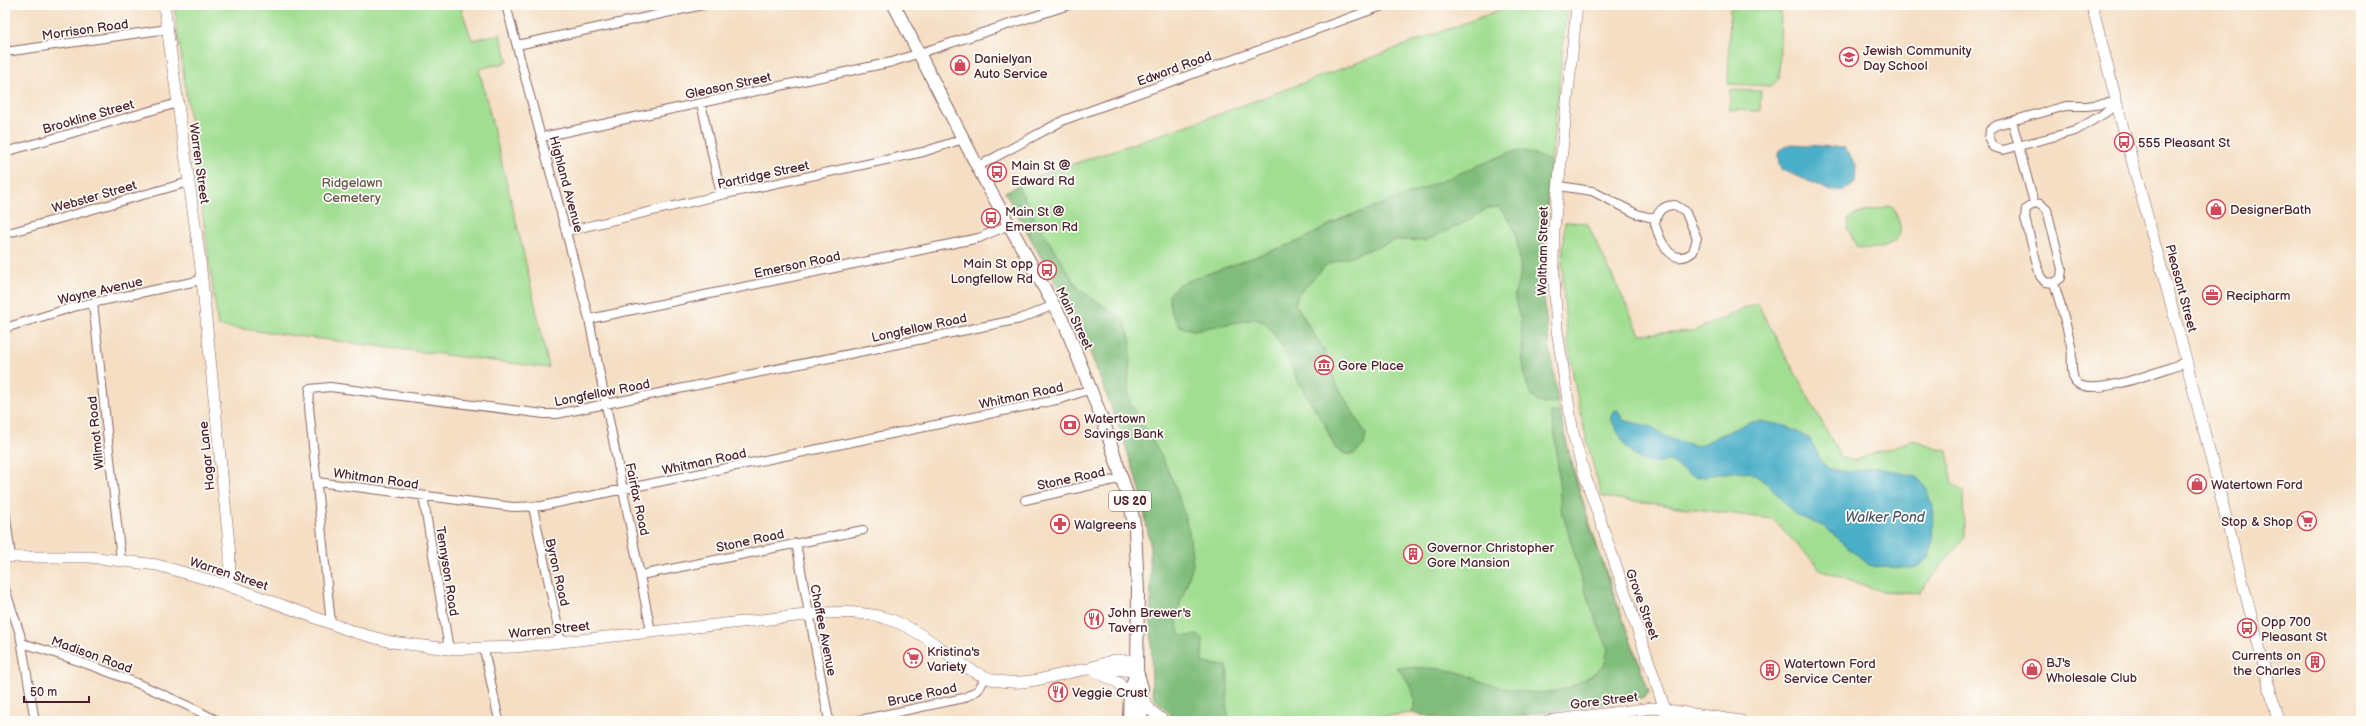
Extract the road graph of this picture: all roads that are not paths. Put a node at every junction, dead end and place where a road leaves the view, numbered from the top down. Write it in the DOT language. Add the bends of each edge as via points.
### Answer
graph roads {
  1 [pos="164,5"];
  2 [pos="506,5"];
  3 [pos="703,5"];
  4 [pos="894,5"];
  5 [pos="1069,5"];
  6 [pos="1385,5"];
  7 [pos="1577,5"];
  8 [pos="2092,5"];
  9 [pos="168,29"];
  10 [pos="517,45"];
  11 [pos="5,52"];
  12 [pos="919,52"];
  13 [pos="178,103"];
  14 [pos="701,103"];
  15 [pos="2118,105"];
  16 [pos="2012,121"];
  17 [pos="542,137"];
  18 [pos="964,139"];
  19 [pos="2018,146"];
  20 [pos="5,152"];
  21 [pos="977,167"];
  22 [pos="189,182"];
  23 [pos="1558,186"];
  24 [pos="720,195"];
  25 [pos="2034,203"];
  26 [pos="1656,219"];
  27 [pos="1009,225"];
  28 [pos="567,231"];
  29 [pos="5,234"];
  30 [pos="202,280"];
  31 [pos="2054,283"];
  32 [pos="93,303"];
  33 [pos="1054,305"];
  34 [pos="589,319"];
  35 [pos="205,324"];
  36 [pos="5,328"];
  37 [pos="2187,362"];
  38 [pos="599,371"];
  39 [pos="1091,389"];
  40 [pos="606,404"];
  41 [pos="1123,478"];
  42 [pos="317,482"];
  43 [pos="624,489"];
  44 [pos="423,496"];
  45 [pos="1591,496"];
  46 [pos="1025,500"];
  47 [pos="533,507"];
  48 [pos="5,510"];
  49 [pos="863,530"];
  50 [pos="796,543"];
  51 [pos="8,557"];
  52 [pos="121,560"];
  53 [pos="641,575"];
  54 [pos="229,585"];
  55 [pos="5,589"];
  56 [pos="808,614"];
  57 [pos="330,624"];
  58 [pos="651,632"];
  59 [pos="561,642"];
  60 [pos="22,643"];
  61 [pos="449,649"];
  62 [pos="484,649"];
  63 [pos="1137,665"];
  64 [pos="1089,669"];
  65 [pos="986,677"];
  66 [pos="1130,698"];
  67 [pos="1142,698"];
  68 [pos="1665,709"];
  69 [pos="1566,720"];
  70 [pos="35,721"];
  71 [pos="218,721"];
  72 [pos="499,721"];
  73 [pos="829,721"];
  74 [pos="856,721"];
  75 [pos="1129,721"];
  76 [pos="1141,721"];
  77 [pos="1164,721"];
  78 [pos="1547,721"];
  79 [pos="1669,721"];
  80 [pos="1741,721"];
  81 [pos="2278,721"];
  1 -- 9 [label="street, Warren Street"];
  2 -- 10 [label="street, Highland Avenue"];
  3 -- 10 [label="street"];
  4 -- 12 [label="main road, Main Street / US 20"];
  5 -- 12 [label="street, Gleason Street"];
  6 -- 21 [label="street, Edward Road" via="1064,120"];
  7 -- 23 [label="street, Waltham Street"];
  8 -- 15 [label="street, Pleasant Street"];
  9 -- 11 [label="street, Morrison Road"];
  9 -- 13 [label="street, Warren Street"];
  10 -- 17 [label="street, Highland Avenue"];
  12 -- 14 [label="street, Gleason Street" via="892,62"];
  12 -- 18 [label="main road, Main Street / US 20"];
  13 -- 20 [label="street, Brookline Street"];
  13 -- 22 [label="street, Warren Street"];
  14 -- 17 [label="street, Gleason Street"];
  14 -- 24 [label="street"];
  15 -- 16 [label="street" via="2108,103 2066,106"];
  15 -- 19 [label="street" via="2075,130"];
  15 -- 37 [label="street, Pleasant Street"];
  16 -- 19 [label="street"];
  16 -- 19 [label="street" via="1993,127 1989,139 1993,147 1998,149"];
  17 -- 28 [label="street, Highland Avenue"];
  18 -- 21 [label="main road, Main Street / US 20"];
  18 -- 24 [label="street, Partridge Street" via="923,152"];
  19 -- 25 [label="street"];
  21 -- 27 [label="main road, Main Street / US 20"];
  22 -- 29 [label="street, Webster Street"];
  22 -- 30 [label="street, Warren Street"];
  23 -- 26 [label="street" via="1592,191 1637,214"];
  23 -- 45 [label="street, Waltham Street" via="1553,244 1555,310 1573,433"];
  24 -- 28 [label="street, Partridge Street"];
  25 -- 31 [label="street" via="2041,204 2046,210 2060,262 2062,274"];
  25 -- 31 [label="street" via="2028,206 2025,214 2029,232 2040,276 2045,282"];
  26 -- 26 [label="street" via="1657,229 1670,254 1684,257 1693,252 1697,238 1685,211 1675,205 1666,206 1659,211"];
  27 -- 33 [label="main road, Main Street / US 20"];
  27 -- 34 [label="street, Emerson Road" via="979,238"];
  28 -- 34 [label="street, Highland Avenue"];
  30 -- 32 [label="street, Wayne Avenue"];
  30 -- 35 [label="street, Warren Street"];
  31 -- 37 [label="street" via="2070,340 2074,378 2082,386 2122,384"];
  32 -- 36 [label="street, Wayne Avenue"];
  32 -- 52 [label="street, Wilmot Road"];
  33 -- 39 [label="main road, Main Street / US 20"];
  33 -- 40 [label="street, Longfellow Road" via="1020,319"];
  34 -- 38 [label="street, Highland Avenue"];
  35 -- 54 [label="street, Hagar Lane" via="230,554"];
  37 -- 81 [label="street, Pleasant Street"];
  38 -- 40 [label="street, Fairfax Road"];
  39 -- 41 [label="main road, Main Street / US 20"];
  39 -- 43 [label="street, Whitman Road" via="1061,399"];
  40 -- 42 [label="street, Longfellow Road" via="544,414 330,387 310,389"];
  40 -- 43 [label="street, Fairfax Road"];
  41 -- 46 [label="street, Stone Road"];
  41 -- 63 [label="main road, Main Street / US 20" via="1137,544"];
  42 -- 44 [label="street, Whitman Road"];
  42 -- 57 [label="street, Longfellow Road"];
  43 -- 47 [label="street, Whitman Road"];
  43 -- 53 [label="street, Fairfax Road"];
  44 -- 47 [label="street, Whitman Road"];
  44 -- 61 [label="street, Tennyson Road"];
  45 -- 68 [label="street, Grove Street"];
  47 -- 59 [label="street, Byron Road"];
  48 -- 51 [label="street"];
  49 -- 50 [label="street, Stone Road"];
  50 -- 53 [label="street, Stone Road"];
  50 -- 56 [label="street, Chaffee Avenue"];
  51 -- 52 [label="street, Warren Street" via="72,556"];
  52 -- 54 [label="street, Warren Street" via="157,565"];
  53 -- 58 [label="street, Fairfax Road"];
  54 -- 57 [label="street, Warren Street"];
  55 -- 60 [label="street"];
  56 -- 58 [label="street, Warren Street"];
  56 -- 65 [label="street, Warren Street" via="866,612 888,618 918,633"];
  56 -- 73 [label="street, Chaffee Avenue"];
  57 -- 61 [label="street, Warren Street" via="391,642"];
  58 -- 59 [label="street, Warren Street"];
  59 -- 62 [label="street, Warren Street"];
  60 -- 70 [label="street"];
  60 -- 71 [label="street, Madison Road" via="78,660 151,688"];
  61 -- 62 [label="street, Warren Street"];
  62 -- 72 [label="street"];
  63 -- 64 [label="street, Warren Street"];
  63 -- 66 [label="main road, Main Street / US 20"];
  63 -- 67 [label="main road, Main Street / US 20" via="1142,684"];
  64 -- 65 [label="street, Warren Street" via="1014,682"];
  64 -- 66 [label="street" via="1116,681"];
  65 -- 74 [label="street, Bruce Road" via="978,690 964,698"];
  66 -- 75 [label="main road, Main Street / US 20"];
  67 -- 76 [label="main road, Main Street / US 20"];
  67 -- 77 [label="street" via="1150,710"];
  68 -- 69 [label="street, Gore Street"];
  68 -- 79 [label="street, Grove Street"];
  68 -- 80 [label="street, Gore Street"];
  69 -- 78 [label="street, Gore Street"];
}
